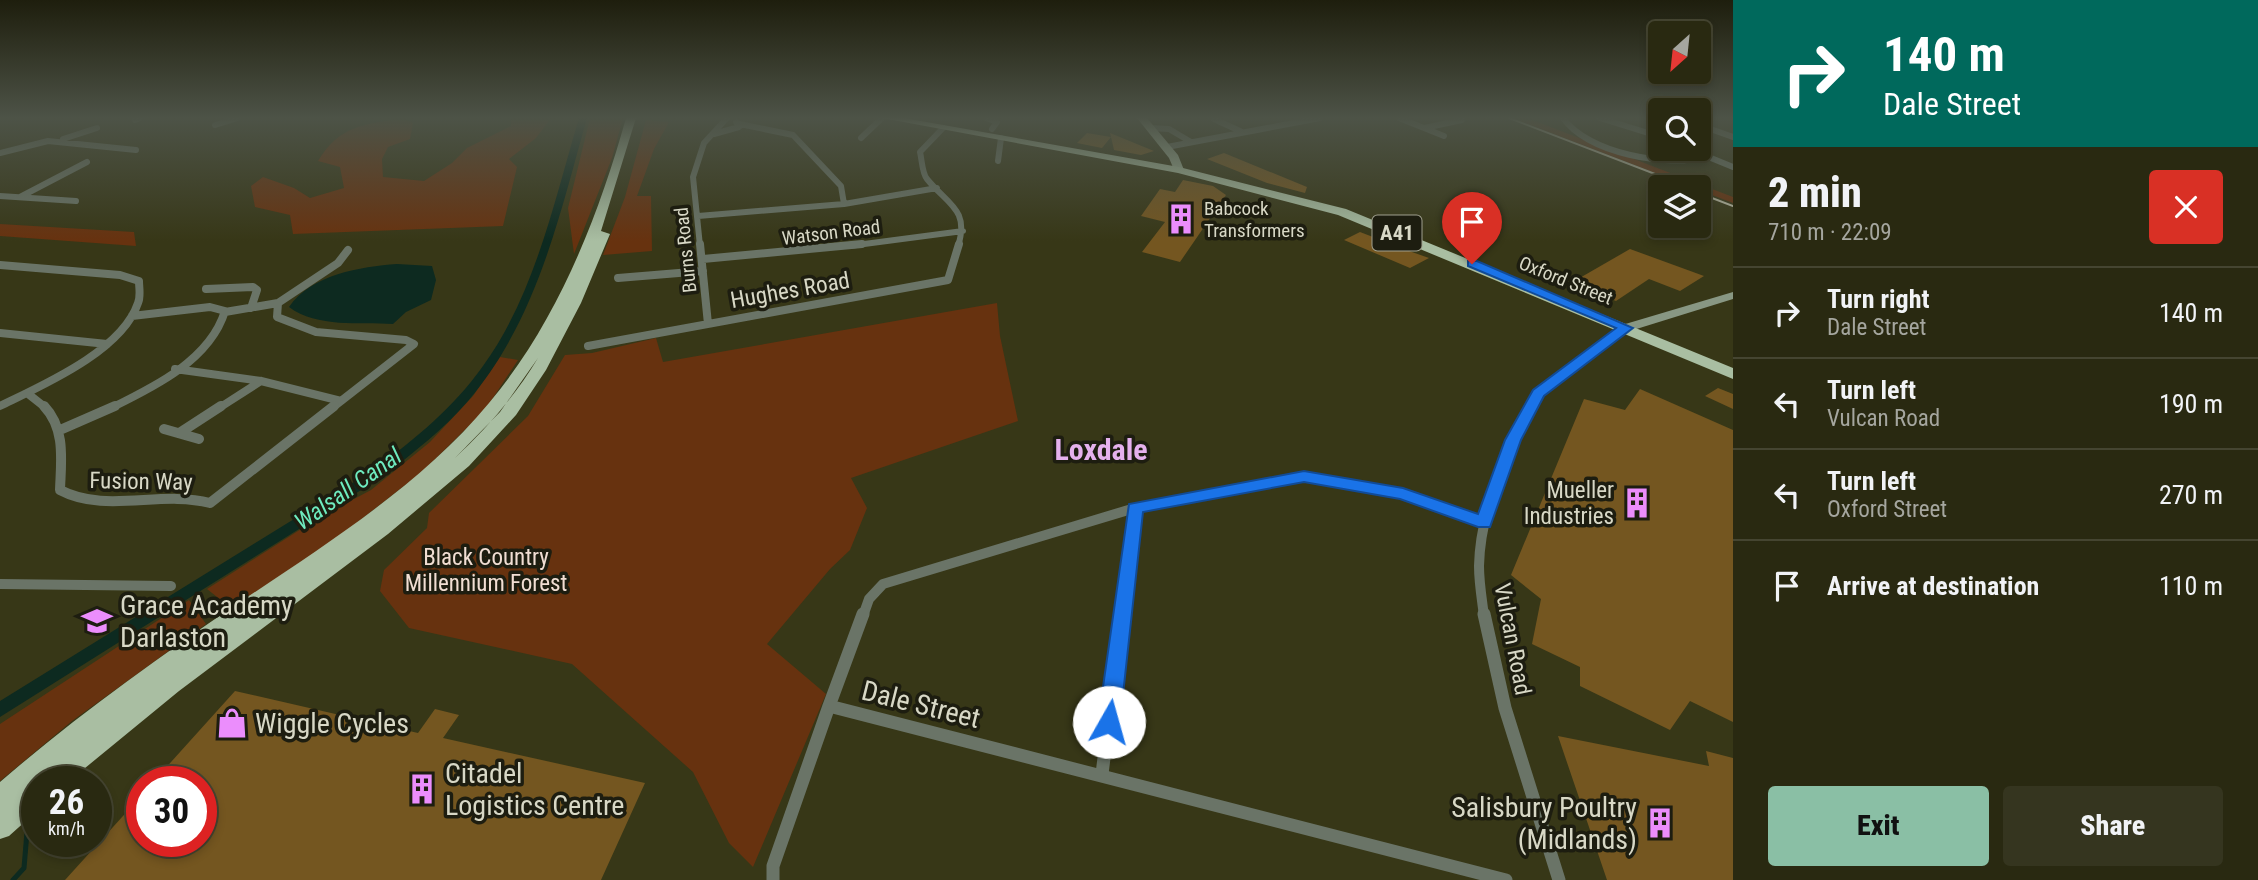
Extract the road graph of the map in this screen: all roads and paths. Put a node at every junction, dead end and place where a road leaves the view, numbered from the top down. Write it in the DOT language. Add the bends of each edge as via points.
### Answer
graph roads {
  1 [pos="618,159"];
  2 [pos="629,159"];
  3 [pos="699,159"];
  4 [pos="816,159"];
  5 [pos="921,159"];
  6 [pos="1123,159"];
  7 [pos="1173,159"];
  8 [pos="1711,160"];
  9 [pos="87,162"];
  10 [pos="1733,167"];
  11 [pos="1179,170"];
  12 [pos="937,188"];
  13 [pos="0,196"];
  14 [pos="20,197"];
  15 [pos="76,201"];
  16 [pos="844,204"];
  17 [pos="698,216"];
  18 [pos="963,231"];
  19 [pos="348,250"];
  20 [pos="703,259"];
  21 [pos="0,265"];
  22 [pos="703,271"];
  23 [pos="618,278"];
  24 [pos="206,289"];
  25 [pos="1733,295"];
  26 [pos="278,303"];
  27 [pos="251,308"];
  28 [pos="225,312"];
  29 [pos="132,316"];
  30 [pos="708,324"];
  31 [pos="1626,328"];
  32 [pos="0,333"];
  33 [pos="107,344"];
  34 [pos="588,346"];
  35 [pos="175,369"];
  36 [pos="1733,374"];
  37 [pos="261,381"];
  38 [pos="27,393"];
  39 [pos="341,401"];
  40 [pos="0,406"];
  41 [pos="163,429"];
  42 [pos="60,430"];
  43 [pos="181,432"];
  44 [pos="199,439"];
  45 [pos="1135,508"];
  46 [pos="1484,522"];
  47 [pos="0,584"];
  48 [pos="171,586"];
  49 [pos="829,706"];
  50 [pos="69,766"];
  51 [pos="1102,774"];
  52 [pos="0,798"];
  53 [pos="21,808"];
  54 [pos="0,827"];
  55 [pos="773,880"];
  56 [pos="1506,880"];
  57 [pos="1559,880"];
  1 -- 52 [label="highway" via="601,211 549,323 520,373 477,426 373,519 141,682"];
  2 -- 50 [label="highway" via="612,215 554,344 531,382 487,437 372,537 150,698"];
  3 -- 17 [label="street, Burns Road" via="693,177"];
  4 -- 16 [label="street" via="841,186"];
  5 -- 12 [label="street" via="925,177"];
  6 -- 11 [label="highway, A41"];
  7 -- 11 [label="main road"];
  8 -- 10 [label="street"];
  9 -- 14 [label="street"];
  11 -- 31 [label="highway, Oxford Street / A41" via="1366,220"];
  12 -- 16 [label="street"];
  12 -- 18 [label="street" via="958,213"];
  13 -- 14 [label="street"];
  14 -- 15 [label="street"];
  16 -- 17 [label="street"];
  17 -- 20 [label="street, Burns Road"];
  18 -- 20 [label="street, Watson Road"];
  18 -- 30 [label="street, Hughes Road" via="946,282"];
  19 -- 26 [label="street" via="338,263"];
  20 -- 22 [label="street, Burns Road"];
  21 -- 29 [label="street" via="120,275 139,281 142,291"];
  22 -- 23 [label="street"];
  22 -- 30 [label="street, Burns Road"];
  24 -- 27 [label="street" via="253,287 257,290"];
  25 -- 31 [label="main road"];
  26 -- 27 [label="street"];
  26 -- 39 [label="street" via="276,317 316,332 414,344"];
  27 -- 28 [label="street"];
  28 -- 29 [label="street" via="210,307"];
  28 -- 35 [label="street" via="214,339"];
  29 -- 33 [label="street"];
  30 -- 34 [label="street, Hughes Road"];
  31 -- 36 [label="highway, Oxford Street / A41"];
  31 -- 46 [label="street, Vulcan Road" via="1538,394 1513,440"];
  32 -- 33 [label="street"];
  33 -- 38 [label="street"];
  35 -- 37 [label="street"];
  35 -- 42 [label="street" via="97,417"];
  37 -- 39 [label="street"];
  37 -- 43 [label="street"];
  38 -- 40 [label="street"];
  38 -- 42 [label="street" via="48,405"];
  39 -- 42 [label="street, Fusion Way" via="210,503 185,497 97,500 67,496 60,490"];
  41 -- 43 [label="street"];
  43 -- 44 [label="street"];
  45 -- 46 [label="street, Dale Street" via="1304,477 1403,494"];
  45 -- 49 [label="street, Dale Street" via="883,584 869,599"];
  45 -- 51 [label="street"];
  46 -- 57 [label="street, Vulcan Road" via="1479,567 1484,620 1505,708"];
  47 -- 48 [label="street"];
  49 -- 51 [label="street, Dale Street"];
  49 -- 55 [label="street" via="773,866"];
  51 -- 56 [label="street, Dale Street"];
  53 -- 54 [label="highway"];
}
